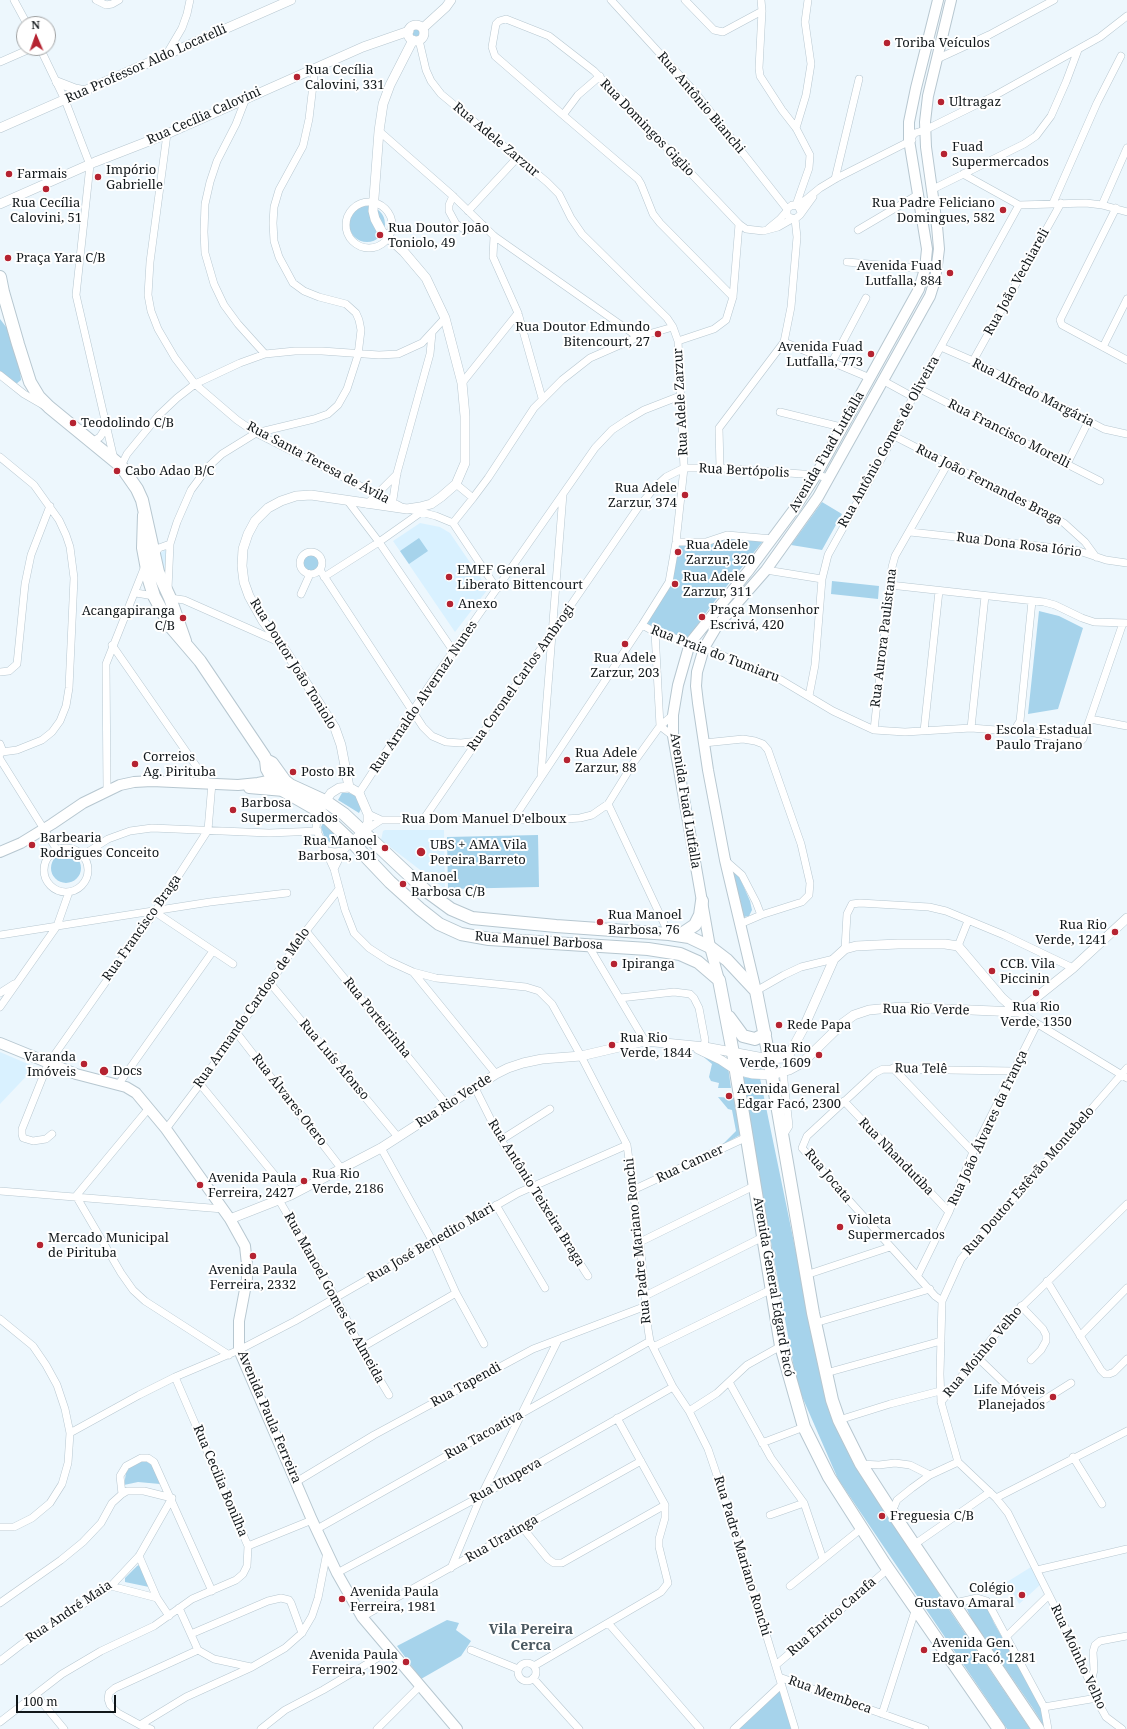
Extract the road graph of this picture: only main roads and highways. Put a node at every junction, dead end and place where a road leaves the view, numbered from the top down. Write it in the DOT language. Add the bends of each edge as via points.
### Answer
graph roads {
  1 [pos="938,0"];
  2 [pos="951,0"];
  3 [pos="0,277"];
  4 [pos="0,315"];
  5 [pos="14,334"];
  6 [pos="150,559"];
  7 [pos="169,594"];
  8 [pos="154,596"];
  9 [pos="186,643"];
  10 [pos="266,760"];
  11 [pos="273,780"];
  12 [pos="238,785"];
  13 [pos="285,786"];
  14 [pos="322,806"];
  15 [pos="0,852"];
  16 [pos="702,902"];
  17 [pos="674,934"];
  18 [pos="710,946"];
  19 [pos="719,980"];
  20 [pos="756,992"];
  21 [pos="725,1011"];
  22 [pos="765,1034"];
  23 [pos="0,1042"];
  24 [pos="457,1729"];
  25 [pos="999,1729"];
  26 [pos="1038,1729"];
  1 -- 16 [label="main road, Avenida Fuad Lutfalla" via="911,111 909,140 927,249 920,289 816,475 773,539 690,642 678,685 673,715 673,736"];
  2 -- 20 [label="main road, Avenida Fuad Lutfalla" via="928,96 925,130 939,249 930,296 807,514 766,570 717,626 699,662 696,686 704,743 725,860"];
  3 -- 5 [label="main road"];
  4 -- 5 [label="main road"];
  5 -- 6 [label="main road" via="30,382 39,397 117,462 137,489 144,515 143,548"];
  6 -- 7 [label="main road"];
  6 -- 8 [label="main road"];
  7 -- 8 [label="main road" via="162,599"];
  7 -- 9 [label="main road"];
  8 -- 9 [label="main road" via="170,626"];
  9 -- 10 [label="main road"];
  10 -- 11 [label="main road" via="267,769"];
  10 -- 13 [label="main road" via="272,763"];
  11 -- 12 [label="main road"];
  11 -- 13 [label="main road"];
  12 -- 13 [label="main road" via="249,788"];
  12 -- 15 [label="main road" via="134,782 107,790 21,843"];
  13 -- 14 [label="main road, Rua Manuel Barbosa"];
  14 -- 17 [label="main road, Rua Manuel Barbosa" via="344,814 425,890 451,909 472,918"];
  14 -- 19 [label="main road, Rua Manuel Barbosa" via="390,882 439,924 461,934 489,939 648,949 680,954 698,962"];
  16 -- 17 [label="main road" via="695,925"];
  16 -- 18 [label="main road, Avenida Fuad Lutfalla"];
  17 -- 18 [label="main road, Rua Manuel Barbosa"];
  18 -- 19 [label="main road, Avenida Fuad Lutfalla"];
  18 -- 20 [label="main road, Rua Manuel Barbosa" via="727,960"];
  19 -- 21 [label="main road, Avenida General Edgard Facó"];
  20 -- 22 [label="main road"];
  21 -- 22 [label="main road" via="743,1036 755,1039"];
  21 -- 25 [label="main road, Avenida General Edgard Facó" via="781,1346 804,1427 829,1477 888,1569"];
  22 -- 26 [label="main road" via="769,1059 778,1074 782,1137 815,1323 839,1420 861,1464 872,1481 891,1501 892,1512"];
  23 -- 24 [label="main road, Avenida Paula Ferreira" via="48,1064 76,1074 126,1086 136,1093 166,1129 230,1219 245,1246 247,1264 247,1279 239,1321 239,1350 327,1552 362,1617"];
}
